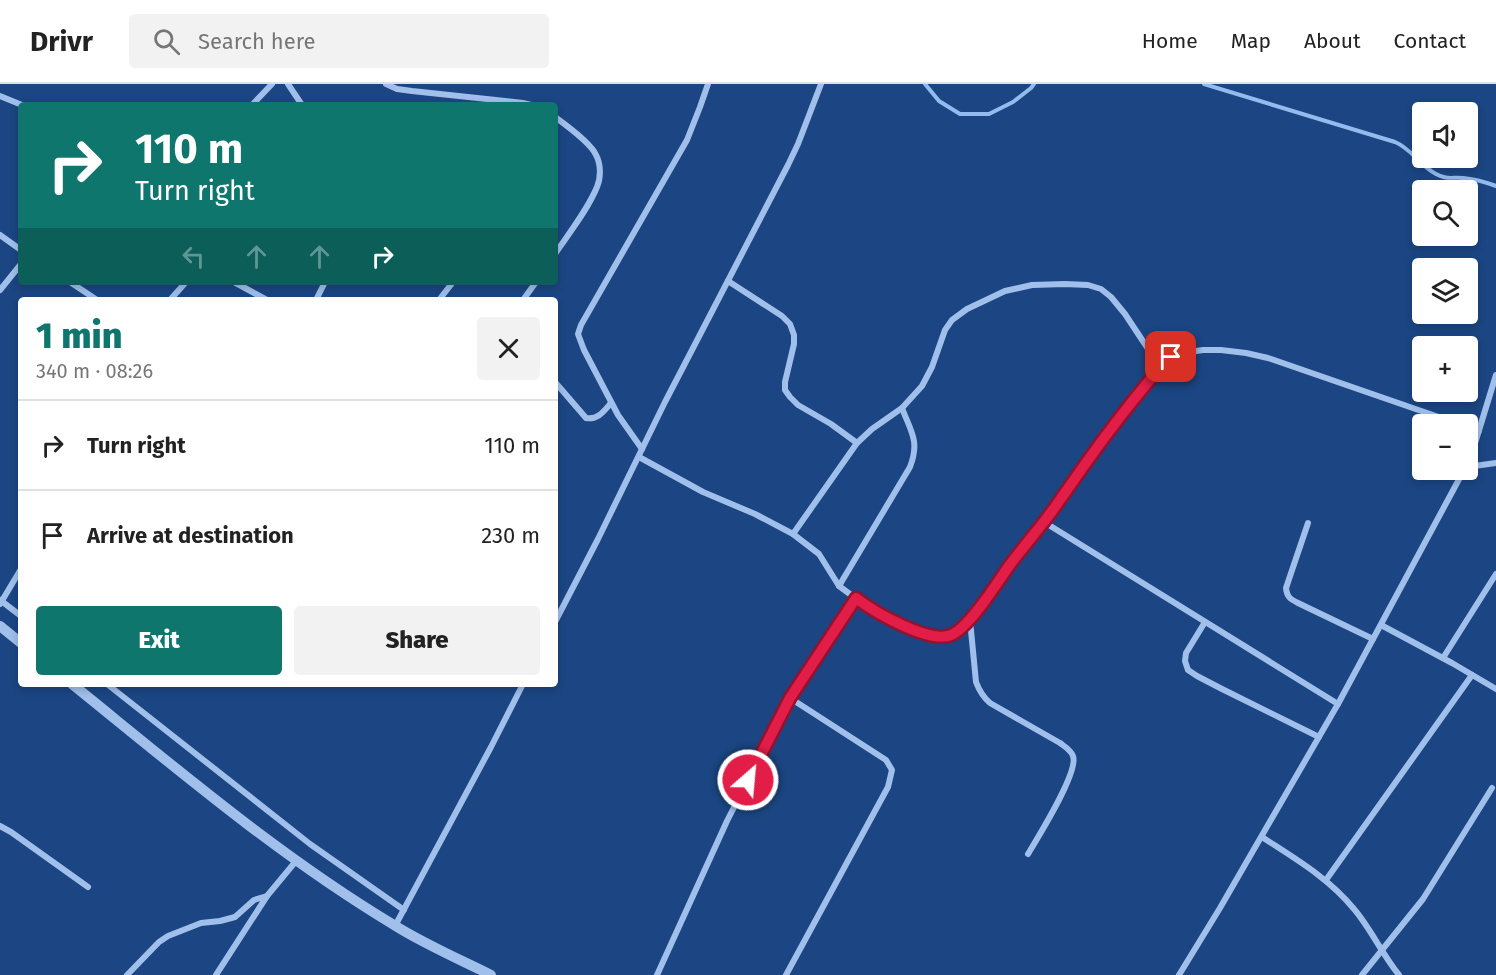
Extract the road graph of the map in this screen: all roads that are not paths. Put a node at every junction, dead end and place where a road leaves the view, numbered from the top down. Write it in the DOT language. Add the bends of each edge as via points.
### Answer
graph roads {
  1 [pos="272,84"];
  2 [pos="288,84"];
  3 [pos="386,84"];
  4 [pos="708,84"];
  5 [pos="821,84"];
  6 [pos="0,96"];
  7 [pos="255,102"];
  8 [pos="300,102"];
  9 [pos="514,102"];
  10 [pos="18,103"];
  11 [pos="558,121"];
  12 [pos="0,235"];
  13 [pos="18,248"];
  14 [pos="558,250"];
  15 [pos="18,268"];
  16 [pos="728,281"];
  17 [pos="75,285"];
  18 [pos="183,285"];
  19 [pos="240,285"];
  20 [pos="0,290"];
  21 [pos="93,297"];
  22 [pos="173,297"];
  23 [pos="262,297"];
  24 [pos="1160,367"];
  25 [pos="1496,375"];
  26 [pos="558,385"];
  27 [pos="611,403"];
  28 [pos="902,408"];
  29 [pos="1430,414"];
  30 [pos="1479,431"];
  31 [pos="857,443"];
  32 [pos="642,449"];
  33 [pos="639,457"];
  34 [pos="1496,463"];
  35 [pos="1478,466"];
  36 [pos="1459,480"];
  37 [pos="1044,522"];
  38 [pos="1308,523"];
  39 [pos="793,534"];
  40 [pos="1496,573"];
  41 [pos="18,574"];
  42 [pos="839,586"];
  43 [pos="856,598"];
  44 [pos="1,602"];
  45 [pos="558,609"];
  46 [pos="18,614"];
  47 [pos="970,620"];
  48 [pos="1205,622"];
  49 [pos="0,626"];
  50 [pos="1381,626"];
  51 [pos="1373,639"];
  52 [pos="18,641"];
  53 [pos="1443,658"];
  54 [pos="1472,675"];
  55 [pos="76,687"];
  56 [pos="111,687"];
  57 [pos="521,687"];
  58 [pos="1496,689"];
  59 [pos="790,698"];
  60 [pos="1338,704"];
  61 [pos="1319,737"];
  62 [pos="1492,788"];
  63 [pos="0,826"];
  64 [pos="1262,837"];
  65 [pos="1028,854"];
  66 [pos="296,861"];
  67 [pos="1326,880"];
  68 [pos="88,887"];
  69 [pos="267,896"];
  70 [pos="404,910"];
  71 [pos="395,926"];
  72 [pos="1380,950"];
  73 [pos="127,975"];
  74 [pos="216,975"];
  75 [pos="491,975"];
  76 [pos="657,975"];
  77 [pos="786,975"];
  78 [pos="1179,975"];
  79 [pos="1362,975"];
  80 [pos="1399,975"];
  1 -- 7 [label="street"];
  2 -- 8 [label="street"];
  3 -- 9 [label="street" via="412,91"];
  4 -- 27 [label="street" via="687,140 578,334"];
  5 -- 16 [label="street" via="798,144"];
  6 -- 10 [label="street"];
  11 -- 14 [label="street" via="596,155 599,176 589,203"];
  12 -- 13 [label="street"];
  15 -- 20 [label="street"];
  16 -- 31 [label="street" via="790,324 794,344 785,382 790,397"];
  16 -- 32 [label="street"];
  17 -- 21 [label="street"];
  18 -- 22 [label="street"];
  19 -- 23 [label="street"];
  24 -- 28 [label="street" via="1125,314 1101,289 1088,285 1032,285 1005,291 952,320 932,367"];
  24 -- 29 [label="street" via="1182,353 1246,353"];
  24 -- 37 [label="street" via="1106,434"];
  25 -- 30 [label="street"];
  26 -- 27 [label="street" via="586,418 596,418"];
  27 -- 32 [label="street"];
  28 -- 31 [label="street"];
  28 -- 42 [label="street" via="915,442 913,459"];
  31 -- 39 [label="street"];
  32 -- 33 [label="street"];
  33 -- 39 [label="street"];
  33 -- 45 [label="street"];
  34 -- 35 [label="street"];
  36 -- 50 [label="street"];
  37 -- 47 [label="street"];
  37 -- 48 [label="street"];
  38 -- 51 [label="street" via="1286,588 1289,598"];
  39 -- 42 [label="street" via="819,554"];
  40 -- 53 [label="street"];
  41 -- 44 [label="street"];
  42 -- 43 [label="street"];
  43 -- 47 [label="street" via="890,620 929,635 951,635"];
  43 -- 59 [label="street"];
  44 -- 46 [label="street"];
  47 -- 65 [label="street" via="976,682 985,698 1060,743 1074,757 1068,783"];
  48 -- 60 [label="street"];
  48 -- 61 [label="street" via="1186,653 1188,670"];
  49 -- 52 [label="street"];
  50 -- 51 [label="street"];
  50 -- 53 [label="street"];
  51 -- 60 [label="street"];
  53 -- 54 [label="street"];
  54 -- 58 [label="street"];
  54 -- 67 [label="street"];
  55 -- 66 [label="street"];
  56 -- 70 [label="street" via="310,844"];
  57 -- 70 [label="street"];
  59 -- 76 [label="street" via="727,821"];
  59 -- 77 [label="street" via="886,760 892,770 888,787"];
  60 -- 61 [label="street"];
  61 -- 64 [label="street"];
  62 -- 72 [label="street" via="1423,899"];
  63 -- 68 [label="street"];
  64 -- 67 [label="street"];
  64 -- 78 [label="street"];
  66 -- 69 [label="street"];
  66 -- 71 [label="street"];
  67 -- 72 [label="street" via="1354,909"];
  69 -- 73 [label="street" via="254,900 235,917 201,923 168,936"];
  69 -- 74 [label="street"];
  70 -- 71 [label="street"];
  71 -- 75 [label="street"];
  72 -- 79 [label="street"];
  72 -- 80 [label="street"];
}
